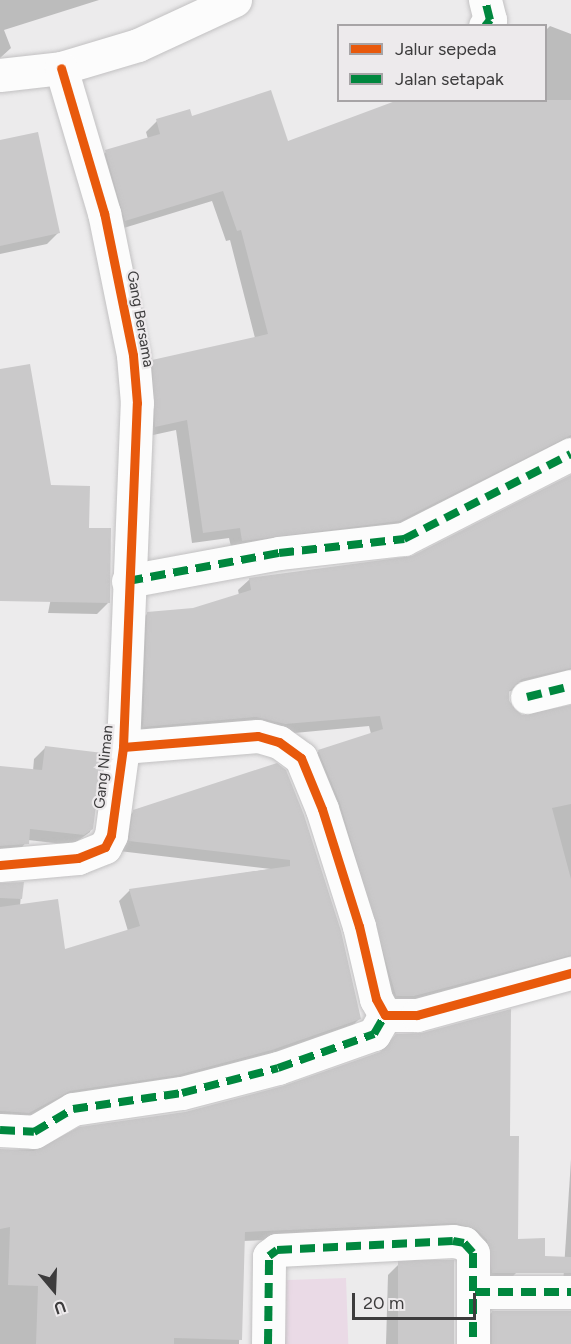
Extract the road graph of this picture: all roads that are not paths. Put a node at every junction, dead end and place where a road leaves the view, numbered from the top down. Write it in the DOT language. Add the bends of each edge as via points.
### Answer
graph roads {
  1 [pos="235,0"];
  2 [pos="485,0"];
  3 [pos="487,24"];
  4 [pos="61,68"];
  5 [pos="0,75"];
  6 [pos="571,454"];
  7 [pos="128,581"];
  8 [pos="571,686"];
  9 [pos="527,697"];
  10 [pos="123,747"];
  11 [pos="0,865"];
  12 [pos="571,973"];
  13 [pos="385,1015"];
  14 [pos="0,1130"];
  15 [pos="475,1292"];
  16 [pos="571,1292"];
  17 [pos="268,1344"];
  18 [pos="473,1344"];
  1 -- 4 [label="street" via="138,45"];
  2 -- 3 [label="street" via="490,20"];
  4 -- 5 [label="street"];
  4 -- 7 [label="street, Gang Bersama" via="104,213 133,355 137,403"];
  6 -- 7 [label="street" via="404,539 279,553"];
  7 -- 10 [label="street, Gang Niman"];
  8 -- 9 [label="street"];
  10 -- 11 [label="street, Gang Niman" via="111,835 105,847 78,858"];
  10 -- 13 [label="street" via="258,736 279,742 301,758 322,809 359,926 376,999"];
  12 -- 13 [label="street" via="417,1015"];
  13 -- 14 [label="street" via="374,1034 278,1068 182,1093 74,1109 34,1132"];
  15 -- 16 [label="street"];
  15 -- 17 [label="street" via="473,1253 464,1243 282,1248 269,1256"];
  15 -- 18 [label="street"];
}
